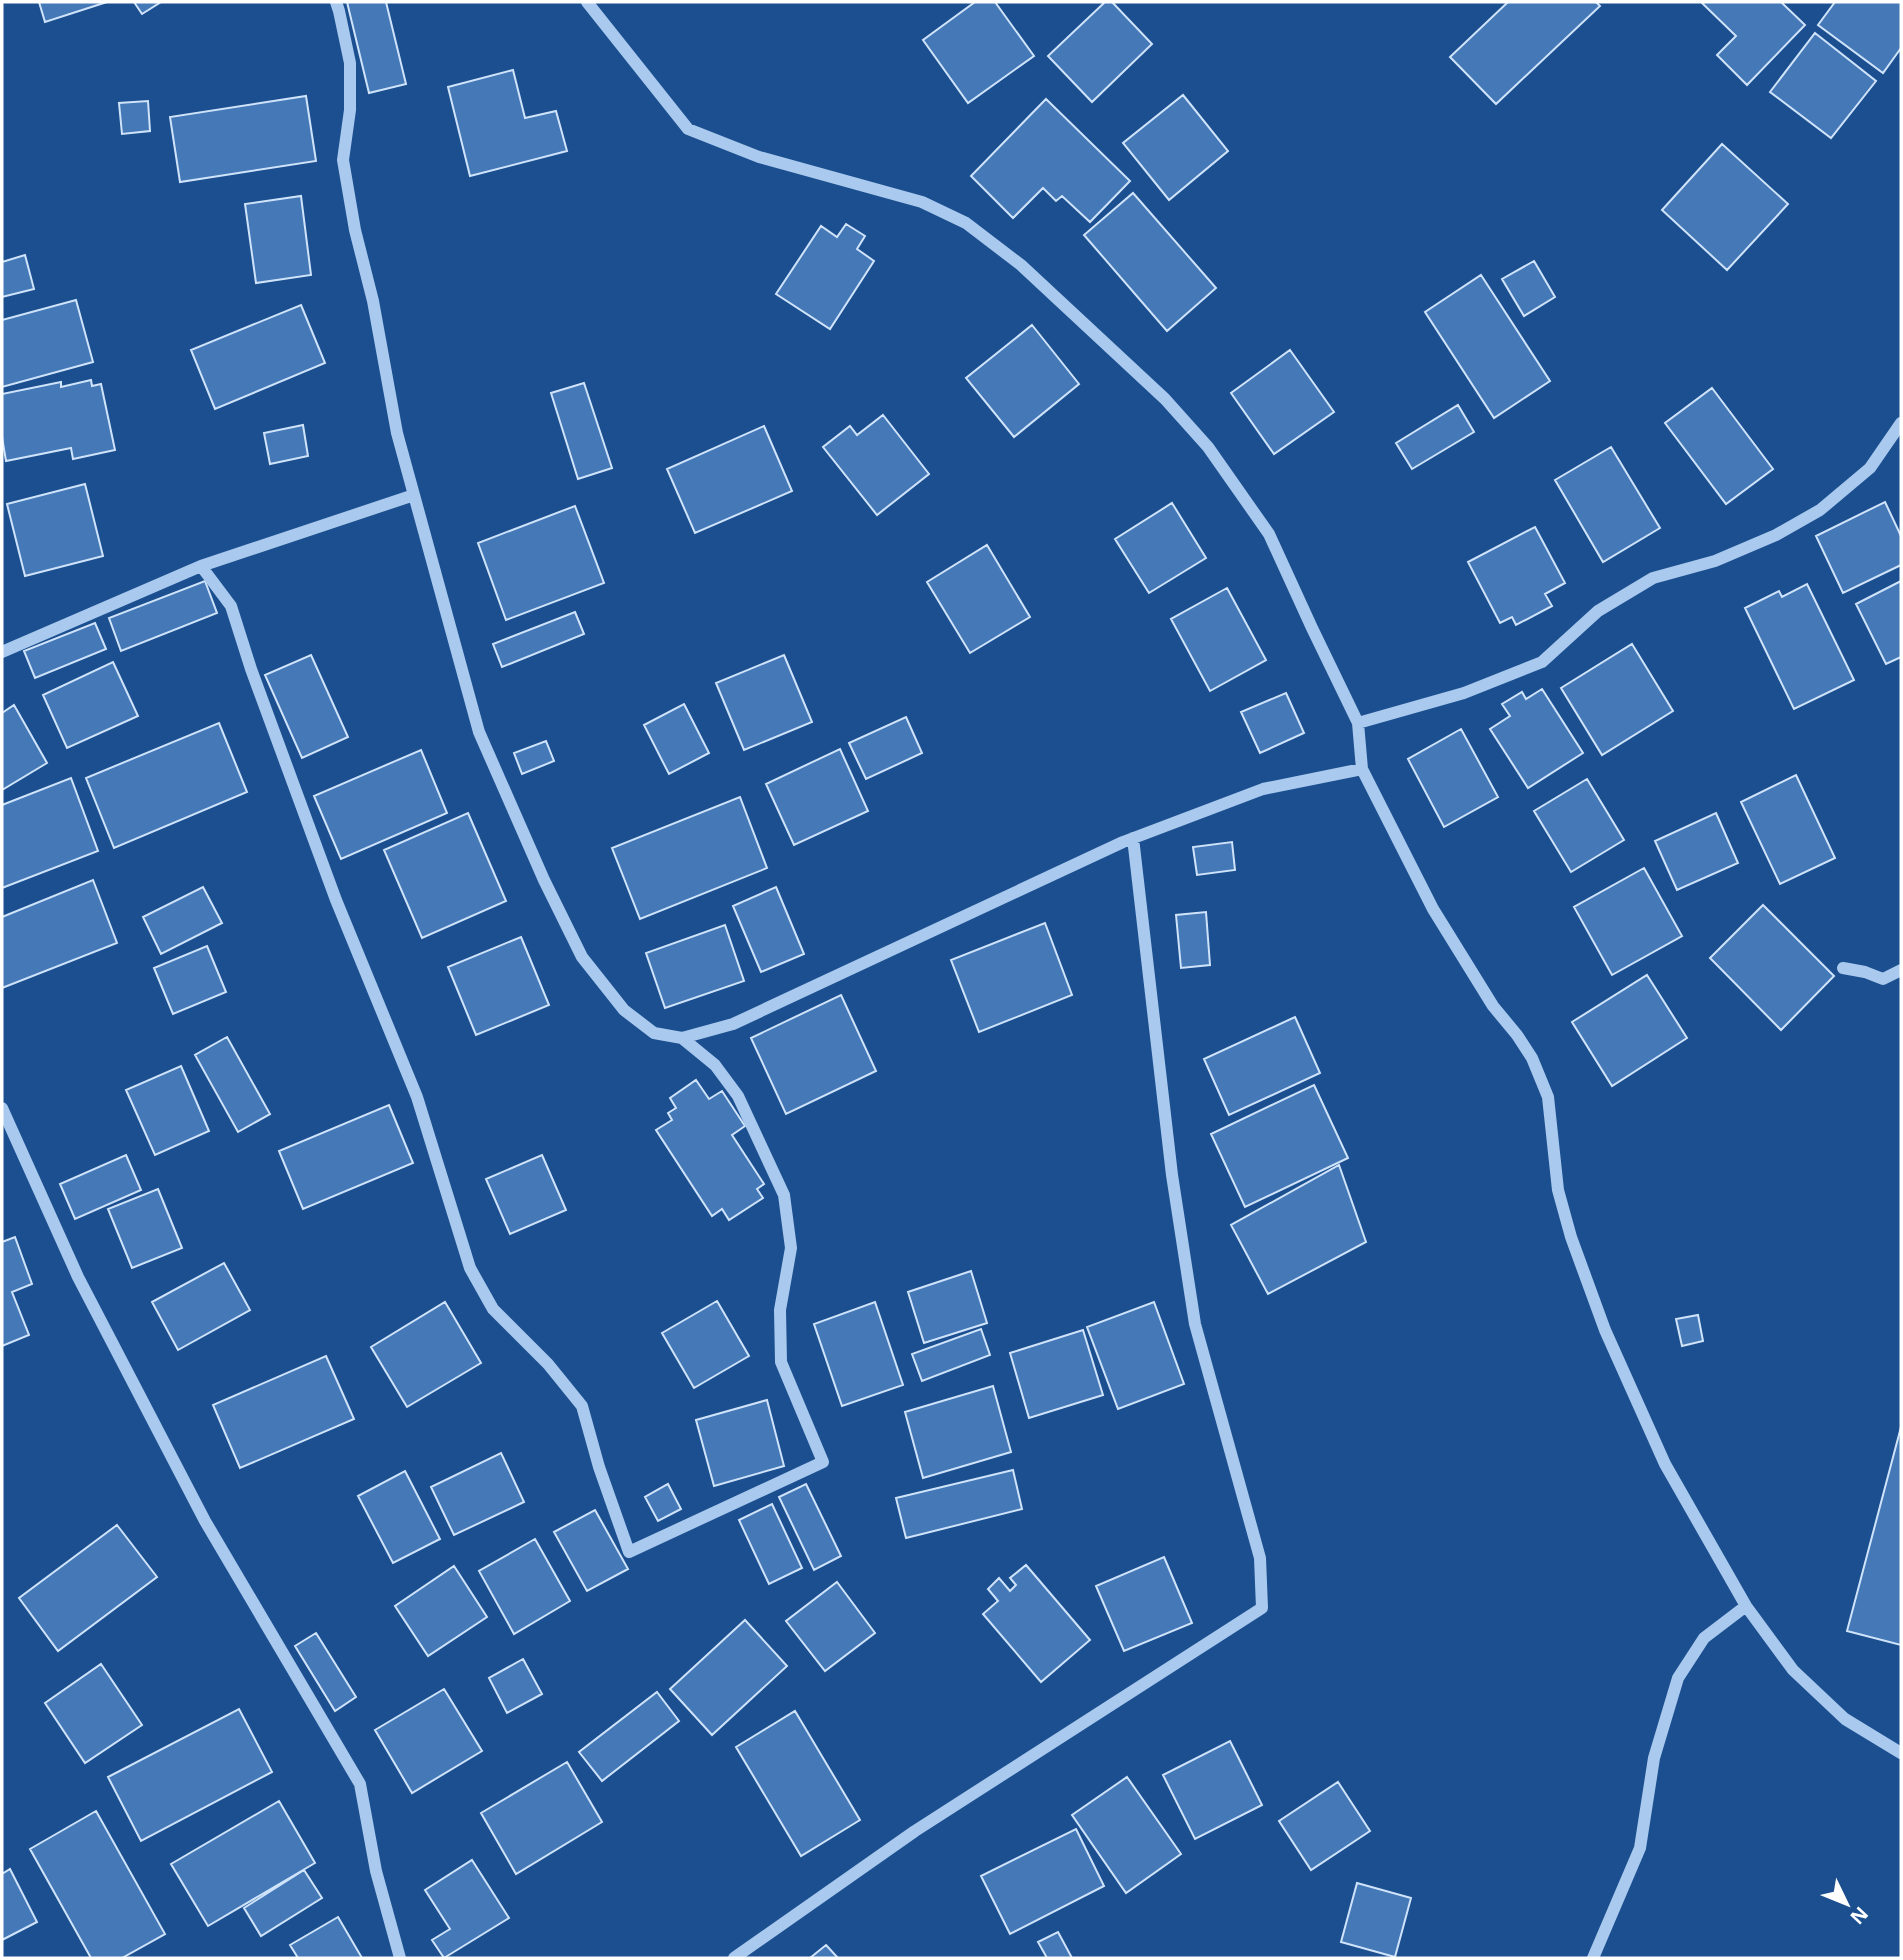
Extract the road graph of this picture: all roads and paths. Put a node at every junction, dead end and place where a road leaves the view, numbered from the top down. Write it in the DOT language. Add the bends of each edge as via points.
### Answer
graph roads {
  1 [pos="335,2"];
  2 [pos="587,2"];
  3 [pos="1901,423"];
  4 [pos="414,495"];
  5 [pos="201,566"];
  6 [pos="2,652"];
  7 [pos="1358,723"];
  8 [pos="1362,769"];
  9 [pos="1133,838"];
  10 [pos="1843,968"];
  11 [pos="1901,970"];
  12 [pos="682,1038"];
  13 [pos="2,1108"];
  14 [pos="1746,1606"];
  15 [pos="1901,1753"];
  16 [pos="400,1958"];
  17 [pos="734,1958"];
  18 [pos="1593,1958"];
  1 -- 4 [label="street" via="350,63 343,159 397,433"];
  2 -- 7 [label="street" via="688,129 760,157 922,202 966,223 1021,265 1165,399 1208,447 1269,534"];
  3 -- 7 [label="street" via="1870,468 1820,510 1776,535 1715,561 1653,578 1598,611 1542,662 1464,693"];
  4 -- 5 [label="street"];
  4 -- 12 [label="street" via="479,732 582,957 624,1010 654,1034"];
  5 -- 6 [label="street"];
  5 -- 12 [label="street" via="231,606 336,900 417,1097 470,1268 493,1309 582,1406 629,1552 822,1462 781,1362 780,1310 791,1248 784,1195 738,1096 715,1065"];
  7 -- 8 [label="street"];
  8 -- 9 [label="street" via="1263,789"];
  8 -- 14 [label="street" via="1433,909 1493,1006 1532,1058 1548,1097 1558,1190 1605,1330 1665,1464"];
  9 -- 12 [label="street" via="733,1024"];
  9 -- 17 [label="street" via="1172,1175 1195,1324 1260,1558 1262,1608 915,1831"];
  10 -- 11 [label="street" via="1883,979"];
  13 -- 16 [label="street" via="78,1277 198,1508 360,1784 376,1871"];
  14 -- 15 [label="street" via="1810,1687 1845,1719"];
  14 -- 18 [label="street" via="1704,1638 1678,1678 1654,1758 1640,1849"];
}
